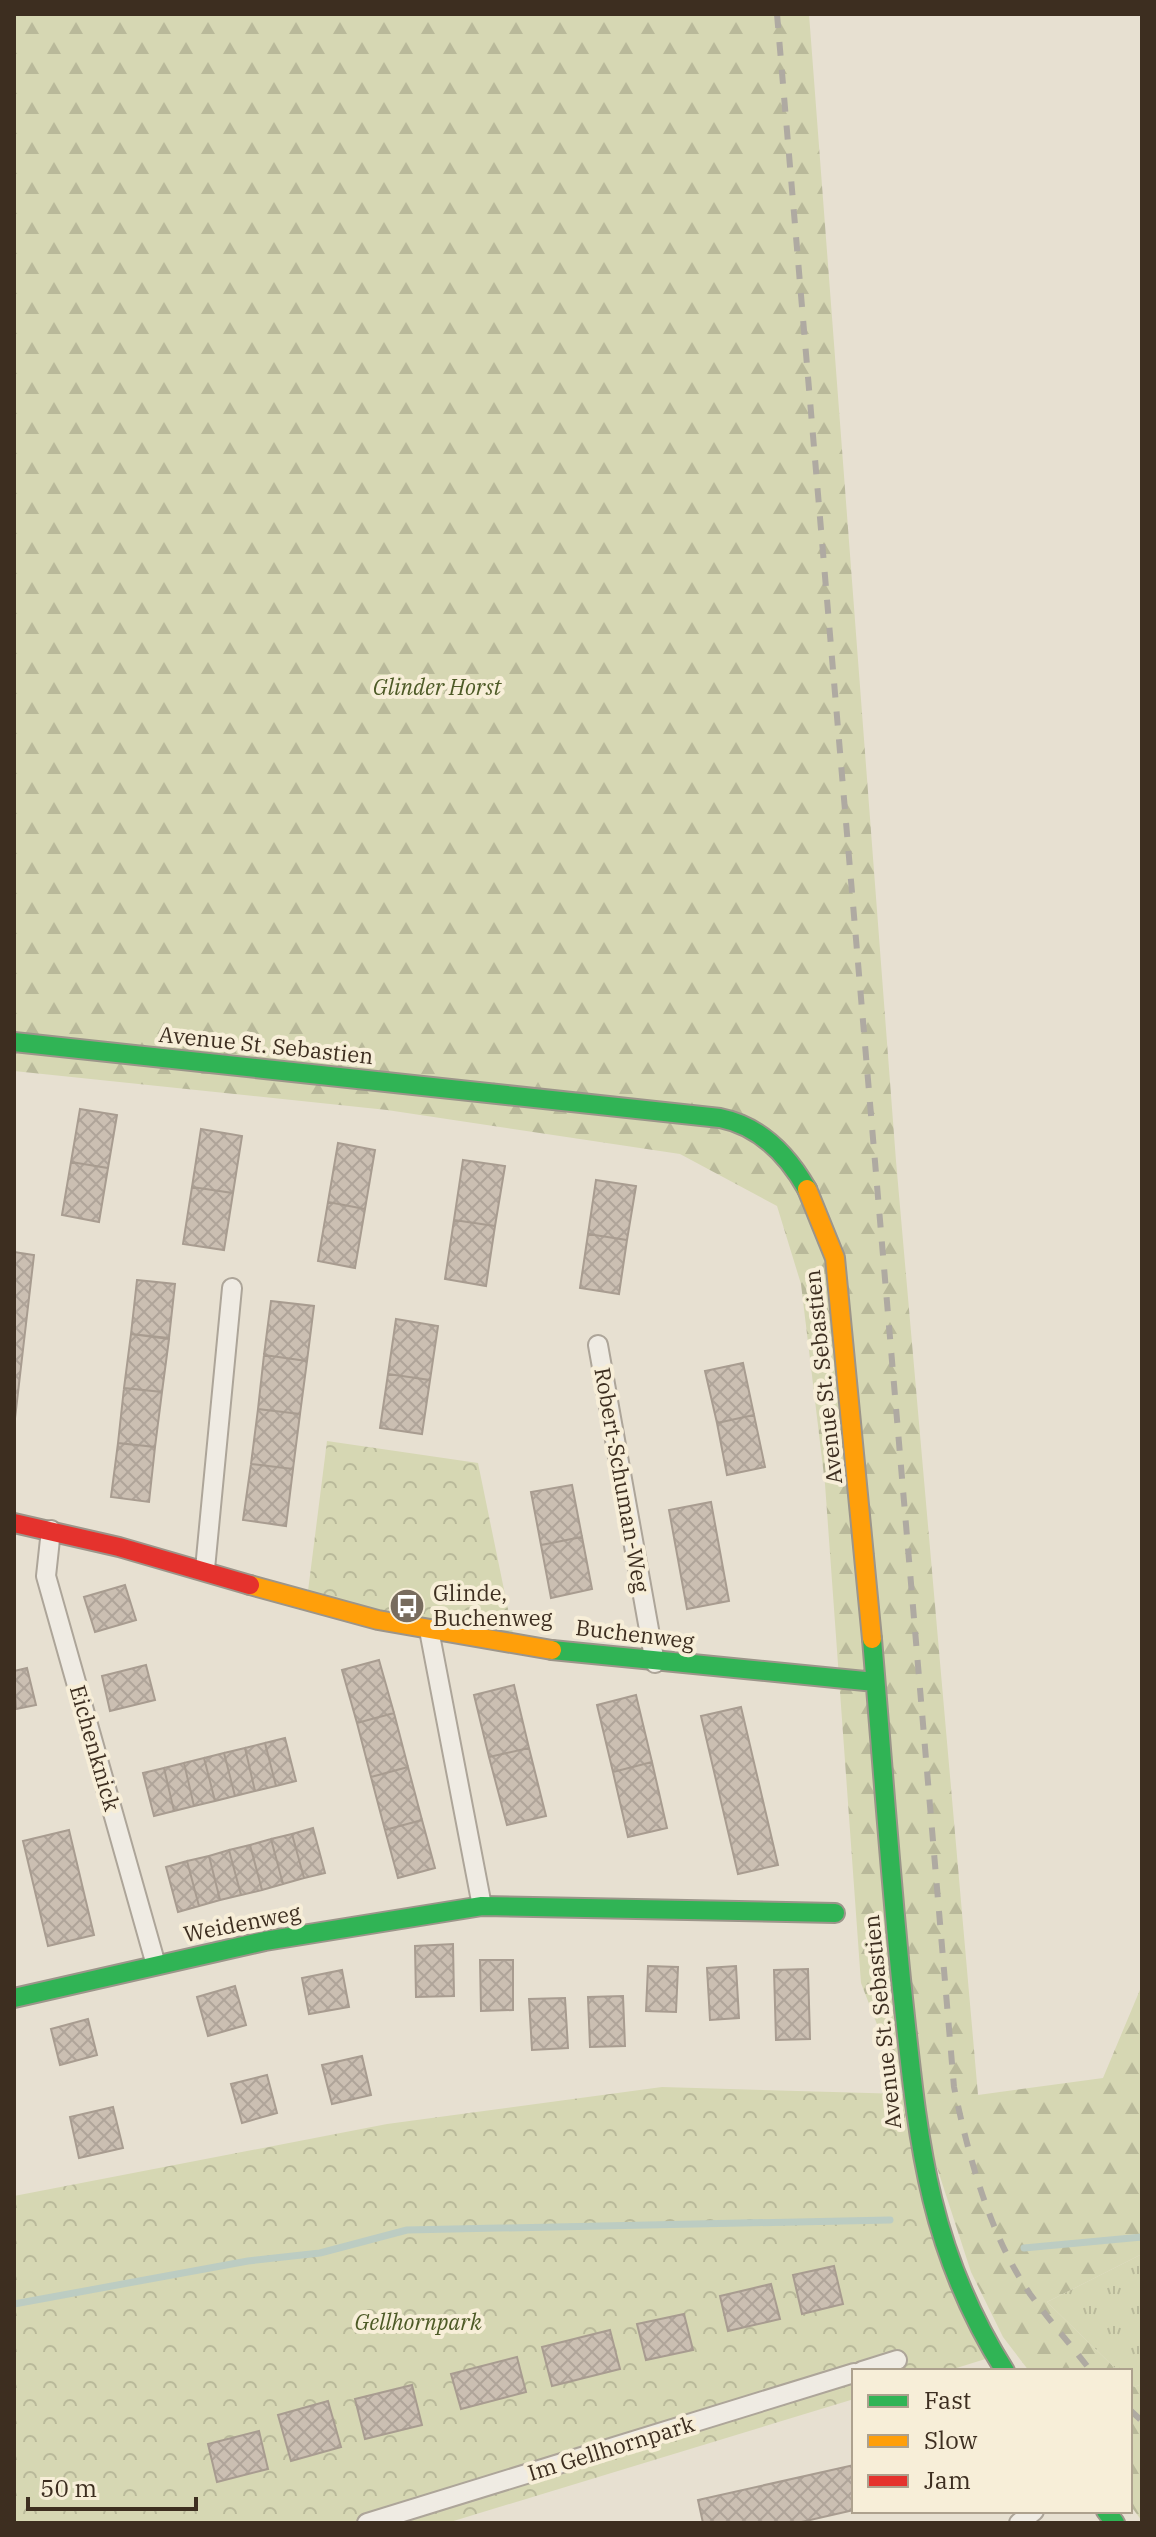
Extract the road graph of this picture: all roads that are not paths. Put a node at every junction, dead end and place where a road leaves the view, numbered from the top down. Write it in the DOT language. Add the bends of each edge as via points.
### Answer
graph roads {
  1 [pos="14,1042"];
  2 [pos="232,1288"];
  3 [pos="598,1345"];
  4 [pos="14,1523"];
  5 [pos="51,1530"];
  6 [pos="205,1569"];
  7 [pos="429,1630"];
  8 [pos="655,1663"];
  9 [pos="875,1682"];
  10 [pos="482,1906"];
  11 [pos="835,1913"];
  12 [pos="156,1965"];
  13 [pos="14,1998"];
  14 [pos="897,2360"];
  15 [pos="868,2369"];
  16 [pos="1004,2369"];
  17 [pos="852,2374"];
  18 [pos="367,2523"];
  1 -- 9 [label="main road, Avenue St. Sebastien" via="720,1118 764,1136 818,1207 835,1258"];
  2 -- 6 [label="street"];
  3 -- 8 [label="street, Robert-Schuman-Weg"];
  4 -- 5 [label="main road, Buchenweg"];
  5 -- 6 [label="main road, Buchenweg"];
  5 -- 12 [label="street, Eichenknick" via="46,1576"];
  6 -- 7 [label="main road, Buchenweg"];
  7 -- 8 [label="main road, Buchenweg"];
  7 -- 10 [label="street"];
  8 -- 9 [label="main road, Buchenweg"];
  9 -- 16 [label="main road, Avenue St. Sebastien" via="919,2152 932,2215 956,2287"];
  10 -- 11 [label="main road, Weidenweg"];
  10 -- 12 [label="main road, Weidenweg" via="265,1941"];
  12 -- 13 [label="main road, Weidenweg"];
  14 -- 15 [label="street"];
  17 -- 18 [label="street, Im Gellhornpark"];
}
